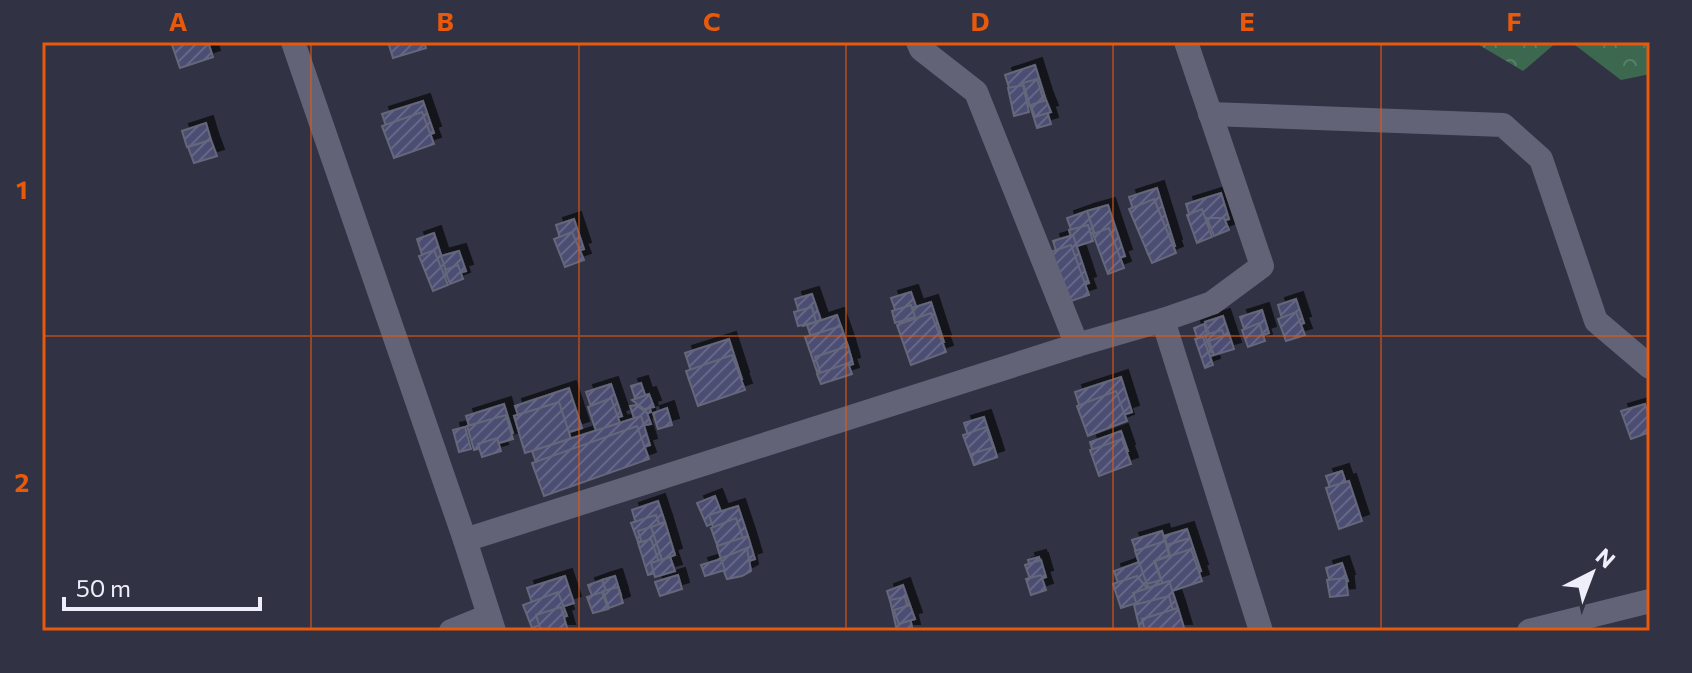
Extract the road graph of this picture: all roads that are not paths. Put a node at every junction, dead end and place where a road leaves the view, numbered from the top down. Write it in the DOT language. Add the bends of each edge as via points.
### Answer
graph roads {
  1 [pos="293,42"];
  2 [pos="918,42"];
  3 [pos="1186,42"];
  4 [pos="1210,114"];
  5 [pos="1163,320"];
  6 [pos="1077,345"];
  7 [pos="1650,367"];
  8 [pos="465,540"];
  9 [pos="1650,601"];
  10 [pos="491,623"];
  11 [pos="451,631"];
  12 [pos="1261,631"];
  13 [pos="1529,631"];
  1 -- 8 [label="street"];
  2 -- 6 [label="street" via="976,92"];
  3 -- 4 [label="street"];
  4 -- 5 [label="street" via="1262,266 1212,303"];
  4 -- 7 [label="street" via="1503,125 1541,159 1596,321"];
  5 -- 6 [label="street"];
  5 -- 12 [label="street"];
  6 -- 8 [label="street"];
  8 -- 10 [label="street"];
  9 -- 13 [label="street"];
  10 -- 11 [label="street"];
}
